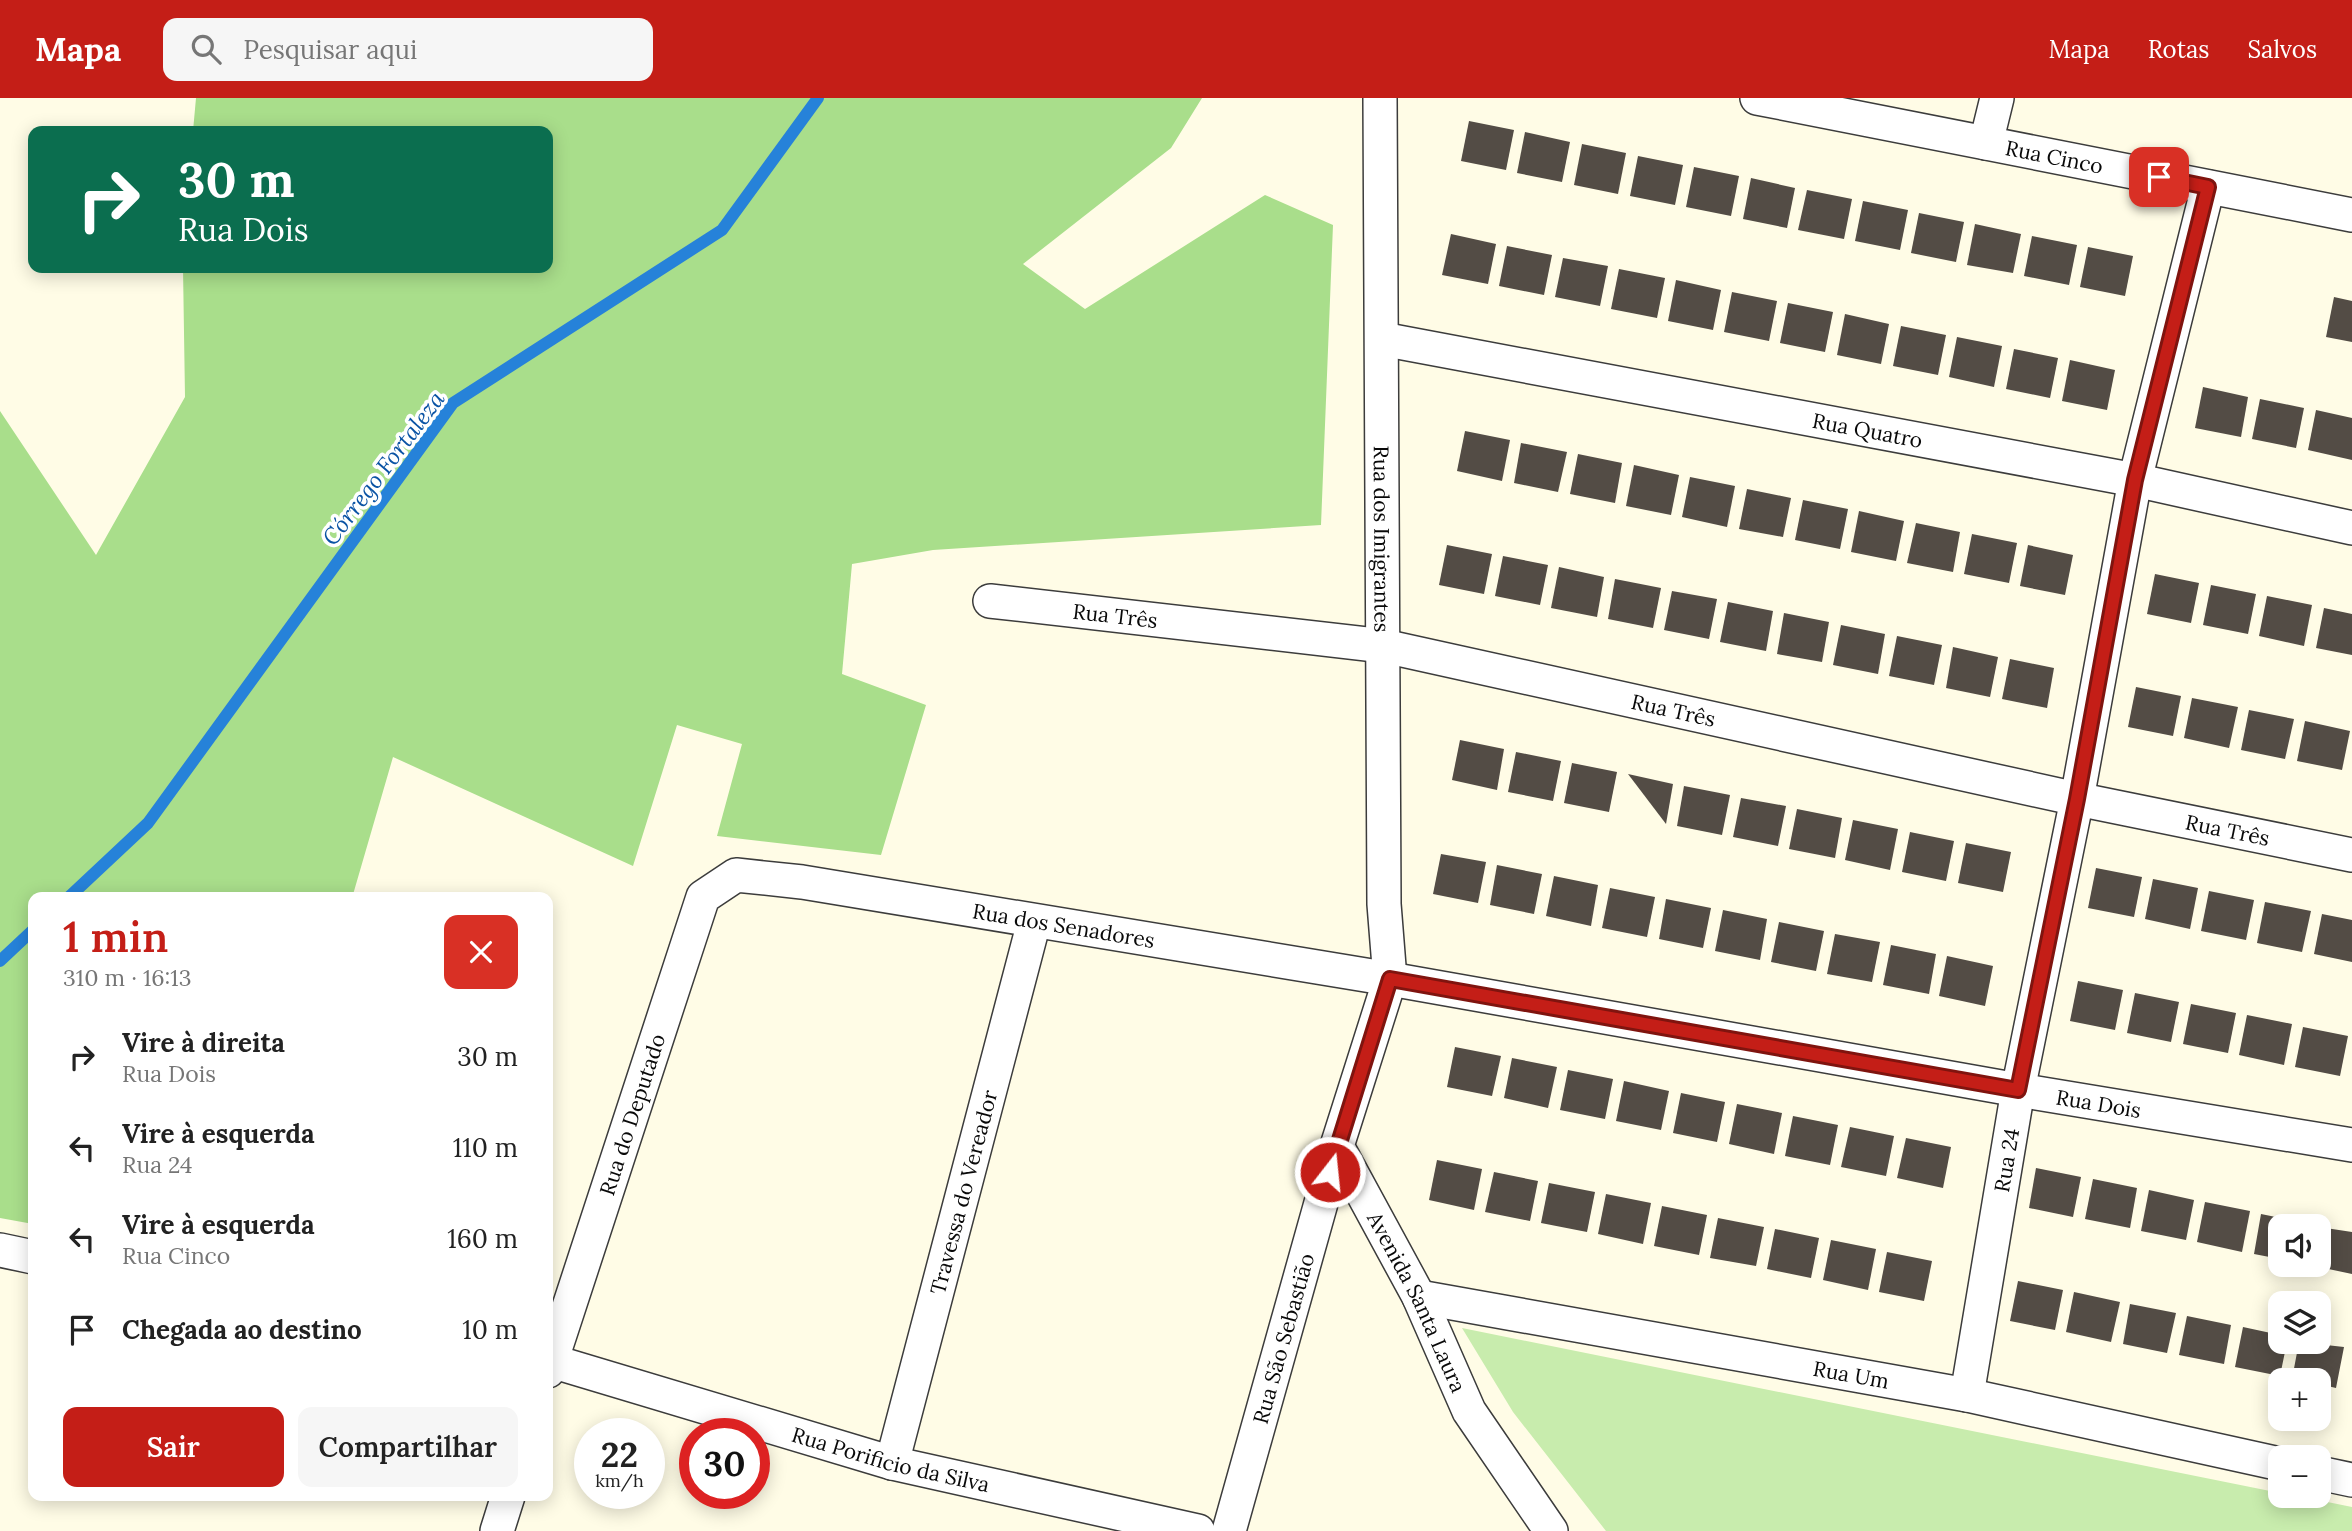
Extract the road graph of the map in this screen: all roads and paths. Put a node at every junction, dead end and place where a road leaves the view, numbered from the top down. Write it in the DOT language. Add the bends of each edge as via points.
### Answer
graph roads {
  1 [pos="1380,98"];
  2 [pos="1757,98"];
  3 [pos="1997,98"];
  4 [pos="1986,143"];
  5 [pos="2208,187"];
  6 [pos="2352,215"];
  7 [pos="1382,339"];
  8 [pos="2135,480"];
  9 [pos="2352,528"];
  10 [pos="990,601"];
  11 [pos="1384,646"];
  12 [pos="2077,799"];
  13 [pos="2352,855"];
  14 [pos="736,876"];
  15 [pos="1034,922"];
  16 [pos="1390,979"];
  17 [pos="2018,1090"];
  18 [pos="2352,1145"];
  19 [pos="1337,1146"];
  20 [pos="0,1250"];
  21 [pos="28,1256"];
  22 [pos="1419,1297"];
  23 [pos="553,1352"];
  24 [pos="553,1365"];
  25 [pos="1967,1395"];
  26 [pos="2268,1461"];
  27 [pos="892,1463"];
  28 [pos="2331,1475"];
  29 [pos="2352,1480"];
  30 [pos="506,1501"];
  31 [pos="497,1531"];
  32 [pos="1198,1531"];
  33 [pos="1229,1531"];
  34 [pos="1551,1531"];
  1 -- 7 [label="street, Rua dos Imigrantes"];
  2 -- 4 [label="street, Rua Cinco"];
  3 -- 4 [label="street"];
  4 -- 5 [label="street, Rua Cinco"];
  5 -- 6 [label="street, Rua Cinco"];
  5 -- 8 [label="street, Rua 24"];
  7 -- 8 [label="street, Rua Quatro"];
  7 -- 11 [label="street, Rua dos Imigrantes"];
  8 -- 9 [label="street, Rua Quatro"];
  8 -- 12 [label="street, Rua 24"];
  10 -- 11 [label="street, Rua Três"];
  11 -- 12 [label="street, Rua Três"];
  11 -- 16 [label="street, Rua dos Imigrantes" via="1384,904"];
  12 -- 13 [label="street, Rua Três"];
  12 -- 17 [label="street, Rua 24"];
  14 -- 15 [label="street, Rua dos Senadores"];
  14 -- 23 [label="street, Rua do Deputado" via="703,897"];
  15 -- 16 [label="street, Rua dos Senadores"];
  15 -- 27 [label="street, Travessa do Vereador"];
  16 -- 17 [label="street, Rua Dois"];
  16 -- 19 [label="street"];
  17 -- 18 [label="street, Rua Dois"];
  17 -- 25 [label="street, Rua 24"];
  19 -- 22 [label="street, Avenida Santa Laura"];
  19 -- 33 [label="street, Rua São Sebastião"];
  20 -- 21 [label="street"];
  22 -- 25 [label="street, Rua Um"];
  22 -- 34 [label="street, Avenida Santa Laura" via="1469,1411"];
  24 -- 27 [label="street, Rua Porificio da Silva"];
  25 -- 26 [label="street, Rua Um"];
  27 -- 32 [label="street, Rua Porificio da Silva"];
  28 -- 29 [label="street"];
  30 -- 31 [label="street"];
}
